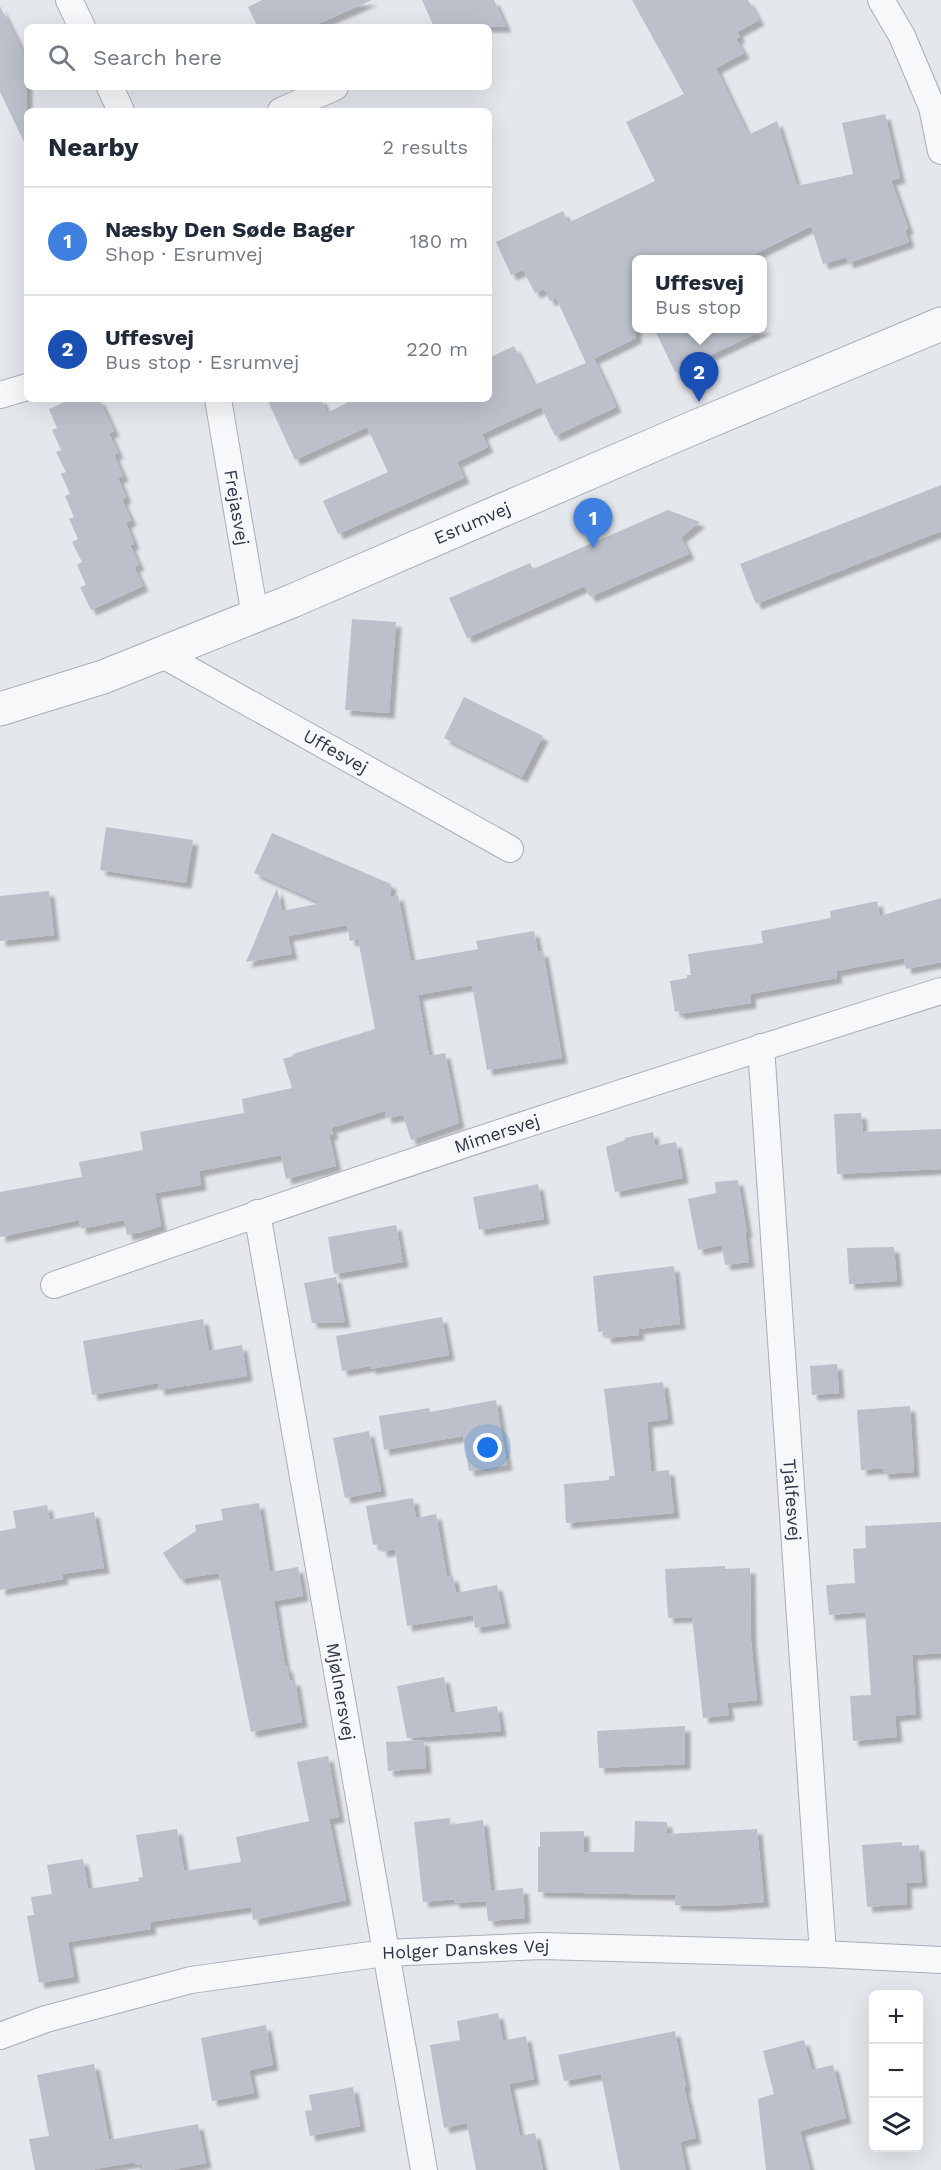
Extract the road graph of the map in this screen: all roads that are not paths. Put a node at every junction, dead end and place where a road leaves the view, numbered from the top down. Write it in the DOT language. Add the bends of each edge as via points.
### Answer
graph roads {
  1 [pos="69,0"];
  2 [pos="881,0"];
  3 [pos="81,24"];
  4 [pos="112,90"];
  5 [pos="328,90"];
  6 [pos="120,108"];
  7 [pos="288,108"];
  8 [pos="941,151"];
  9 [pos="941,324"];
  10 [pos="24,388"];
  11 [pos="0,395"];
  12 [pos="219,402"];
  13 [pos="255,616"];
  14 [pos="161,654"];
  15 [pos="0,709"];
  16 [pos="510,849"];
  17 [pos="941,991"];
  18 [pos="761,1047"];
  19 [pos="257,1213"];
  20 [pos="54,1285"];
  21 [pos="385,1953"];
  22 [pos="823,1954"];
  23 [pos="941,1960"];
  24 [pos="0,2036"];
  25 [pos="424,2170"];
  1 -- 3 [label="street"];
  2 -- 8 [label="street" via="902,36 932,107"];
  4 -- 6 [label="street"];
  5 -- 7 [label="street"];
  9 -- 13 [label="street, Esrumvej"];
  10 -- 11 [label="street"];
  12 -- 13 [label="street, Frejasvej"];
  13 -- 14 [label="street, Esrumvej"];
  14 -- 15 [label="street, Esrumvej" via="103,677"];
  14 -- 16 [label="street, Uffesvej"];
  17 -- 18 [label="street, Mimersvej"];
  18 -- 19 [label="street, Mimersvej"];
  18 -- 22 [label="street, Tjalfesvej"];
  19 -- 20 [label="street, Mimersvej"];
  19 -- 21 [label="street, Mjølnersvej"];
  21 -- 22 [label="street, Holger Danskes Vej" via="542,1946"];
  21 -- 24 [label="street, Holger Danskes Vej" via="191,1980 46,2019"];
  21 -- 25 [label="street, Mjølnersvej"];
  22 -- 23 [label="street, Holger Danskes Vej"];
}
